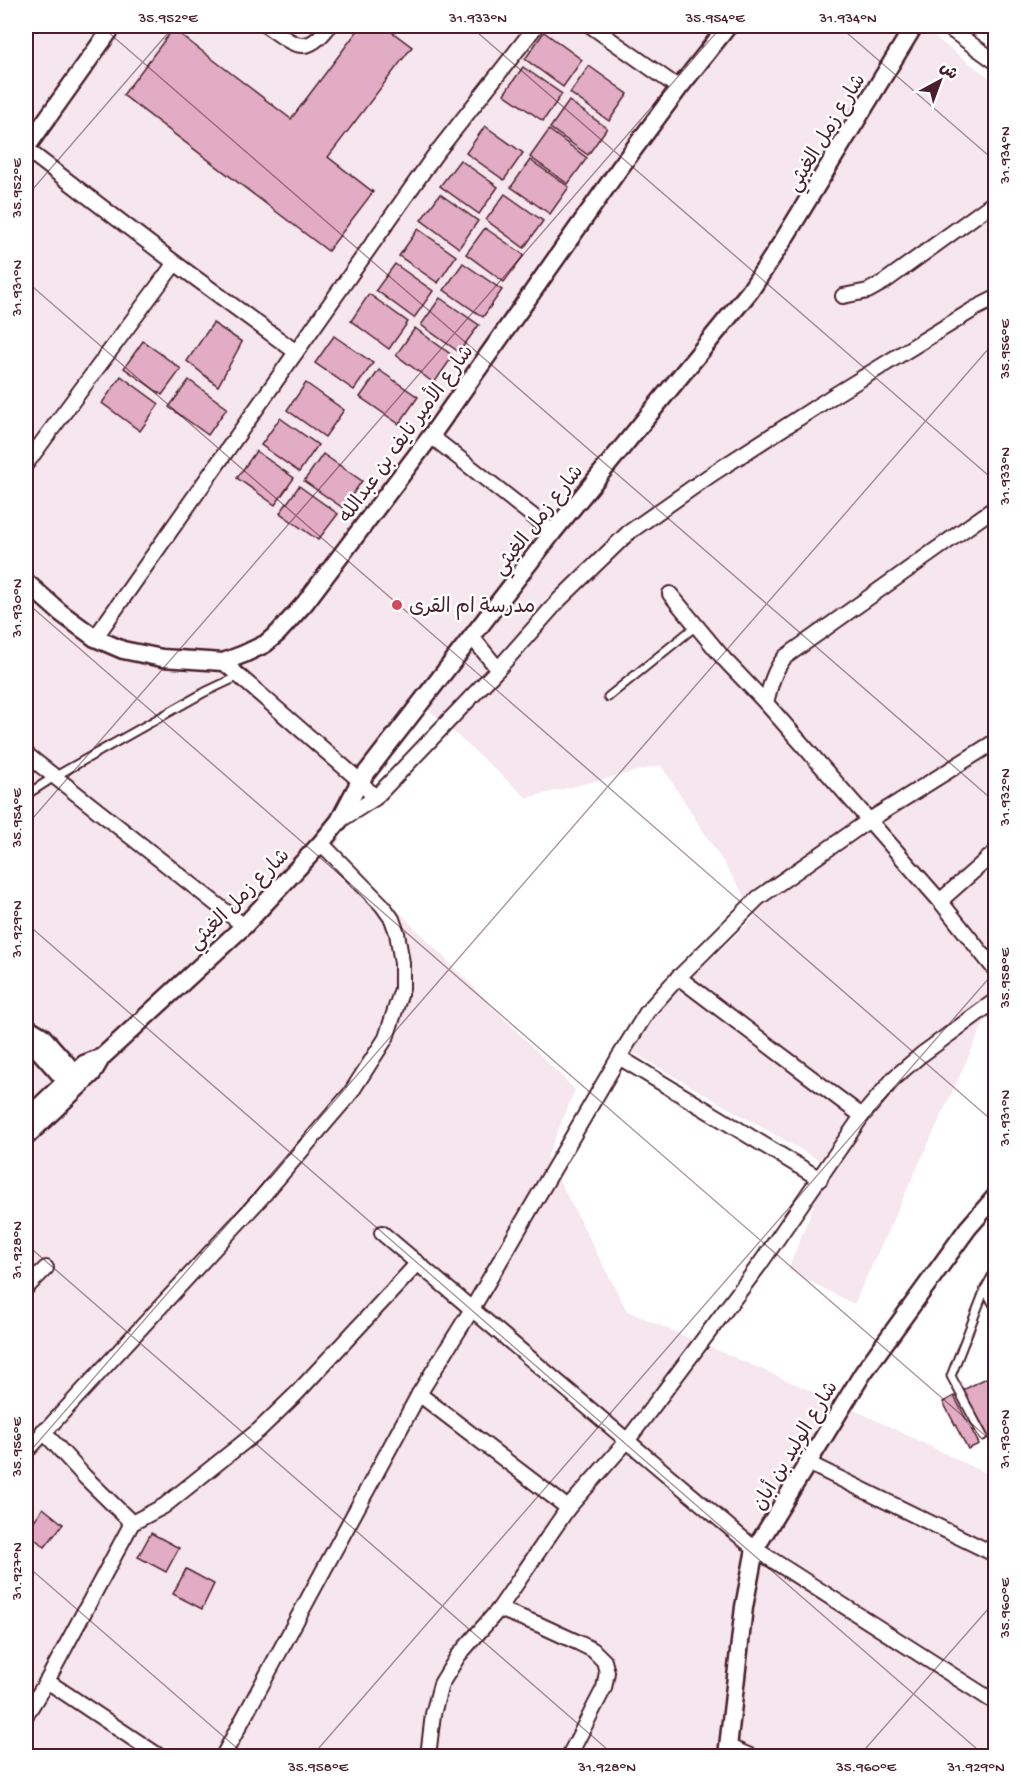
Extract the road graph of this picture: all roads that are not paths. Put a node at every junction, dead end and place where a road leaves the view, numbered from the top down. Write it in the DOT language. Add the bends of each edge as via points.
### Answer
graph roads {
  1 [pos="113,26"];
  2 [pos="267,26"];
  3 [pos="329,26"];
  4 [pos="536,26"];
  5 [pos="591,26"];
  6 [pos="728,26"];
  7 [pos="914,26"];
  8 [pos="946,26"];
  9 [pos="996,62"];
  10 [pos="678,88"];
  11 [pos="26,149"];
  12 [pos="996,201"];
  13 [pos="175,263"];
  14 [pos="843,296"];
  15 [pos="996,298"];
  16 [pos="296,352"];
  17 [pos="431,436"];
  18 [pos="26,464"];
  19 [pos="996,507"];
  20 [pos="553,532"];
  21 [pos="26,582"];
  22 [pos="670,594"];
  23 [pos="696,626"];
  24 [pos="471,637"];
  25 [pos="95,638"];
  26 [pos="223,662"];
  27 [pos="498,669"];
  28 [pos="239,676"];
  29 [pos="608,697"];
  30 [pos="766,703"];
  31 [pos="996,741"];
  32 [pos="26,754"];
  33 [pos="54,777"];
  34 [pos="360,781"];
  35 [pos="26,795"];
  36 [pos="375,798"];
  37 [pos="339,821"];
  38 [pos="868,821"];
  39 [pos="321,843"];
  40 [pos="993,854"];
  41 [pos="940,901"];
  42 [pos="244,926"];
  43 [pos="996,970"];
  44 [pos="678,977"];
  45 [pos="996,1000"];
  46 [pos="26,1026"];
  47 [pos="619,1058"];
  48 [pos="75,1082"];
  49 [pos="862,1116"];
  50 [pos="26,1119"];
  51 [pos="26,1137"];
  52 [pos="820,1179"];
  53 [pos="996,1196"];
  54 [pos="382,1233"];
  55 [pos="418,1263"];
  56 [pos="46,1268"];
  57 [pos="996,1269"];
  58 [pos="26,1288"];
  59 [pos="985,1289"];
  60 [pos="996,1309"];
  61 [pos="472,1310"];
  62 [pos="419,1394"];
  63 [pos="44,1431"];
  64 [pos="983,1436"];
  65 [pos="627,1441"];
  66 [pos="26,1452"];
  67 [pos="808,1463"];
  68 [pos="568,1508"];
  69 [pos="132,1523"];
  70 [pos="755,1549"];
  71 [pos="996,1555"];
  72 [pos="499,1609"];
  73 [pos="47,1681"];
  74 [pos="996,1703"];
  75 [pos="26,1715"];
  76 [pos="728,1752"];
  77 [pos="159,1756"];
  78 [pos="223,1756"];
  79 [pos="428,1756"];
  80 [pos="569,1756"];
  81 [pos="750,1756"];
  1 -- 11 [label="street"];
  2 -- 3 [label="street" via="303,45 312,44"];
  4 -- 16 [label="street" via="434,156"];
  5 -- 10 [label="street"];
  6 -- 10 [label="street, شارع الأمير نايف بن عبدالله"];
  7 -- 20 [label="street, شارع زمل الغيثي" via="750,291"];
  8 -- 9 [label="street"];
  10 -- 17 [label="street, شارع الأمير نايف بن عبدالله"];
  11 -- 13 [label="street"];
  12 -- 14 [label="street" via="884,282 868,291"];
  13 -- 16 [label="street"];
  13 -- 18 [label="street"];
  15 -- 27 [label="street" via="833,396 628,533 559,600"];
  16 -- 25 [label="street"];
  17 -- 20 [label="street"];
  17 -- 26 [label="street, شارع الأمير نايف بن عبدالله" via="278,633 265,644"];
  19 -- 30 [label="street" via="785,657 774,674"];
  20 -- 24 [label="street, شارع زمل الغيثي"];
  21 -- 25 [label="street, شارع الأمير نايف بن عبدالله"];
  22 -- 23 [label="street"];
  23 -- 29 [label="lane"];
  23 -- 30 [label="street"];
  24 -- 27 [label="street"];
  24 -- 34 [label="street, شارع زمل الغيثي"];
  25 -- 26 [label="street, شارع الأمير نايف بن عبدالله" via="123,650 162,658"];
  26 -- 28 [label="street"];
  27 -- 36 [label="street"];
  28 -- 33 [label="lane"];
  28 -- 34 [label="street"];
  30 -- 38 [label="street"];
  31 -- 38 [label="street"];
  32 -- 33 [label="street"];
  33 -- 35 [label="lane"];
  33 -- 42 [label="street"];
  34 -- 36 [label="street"];
  34 -- 37 [label="street, شارع زمل الغيثي"];
  36 -- 37 [label="street"];
  37 -- 39 [label="street, شارع زمل الغيثي"];
  38 -- 41 [label="street"];
  38 -- 44 [label="street" via="758,898"];
  39 -- 42 [label="street, شارع زمل الغيثي"];
  39 -- 63 [label="street" via="382,905 397,933 402,989 386,1038 350,1094 261,1198"];
  40 -- 41 [label="street"];
  41 -- 43 [label="street"];
  42 -- 48 [label="street, شارع زمل الغيثي" via="102,1057 90,1061"];
  44 -- 47 [label="street" via="647,1012"];
  44 -- 49 [label="street"];
  45 -- 49 [label="street" via="895,1077"];
  46 -- 48 [label="street" via="42,1036"];
  47 -- 52 [label="street"];
  47 -- 61 [label="street"];
  48 -- 50 [label="street"];
  48 -- 51 [label="street"];
  49 -- 52 [label="street"];
  52 -- 65 [label="street"];
  53 -- 67 [label="street, شارع الوليد بن أبان" via="880,1349"];
  54 -- 55 [label="street"];
  55 -- 61 [label="street"];
  55 -- 69 [label="street" via="259,1430 164,1506"];
  56 -- 58 [label="street"];
  57 -- 59 [label="lane"];
  59 -- 60 [label="lane"];
  59 -- 64 [label="lane" via="951,1376"];
  61 -- 62 [label="street"];
  61 -- 65 [label="street"];
  62 -- 68 [label="street"];
  62 -- 78 [label="street"];
  63 -- 66 [label="street"];
  63 -- 69 [label="street"];
  65 -- 68 [label="street"];
  65 -- 70 [label="street"];
  67 -- 70 [label="street, شارع الوليد بن أبان"];
  67 -- 71 [label="street"];
  68 -- 72 [label="street"];
  69 -- 73 [label="street"];
  70 -- 74 [label="street"];
  70 -- 76 [label="street, شارع الوليد بن أبان" via="744,1607"];
  72 -- 79 [label="street" via="458,1656 441,1684"];
  72 -- 80 [label="street" via="579,1643 604,1661 604,1688"];
  73 -- 75 [label="street"];
  73 -- 77 [label="street"];
  76 -- 81 [label="street"];
}
